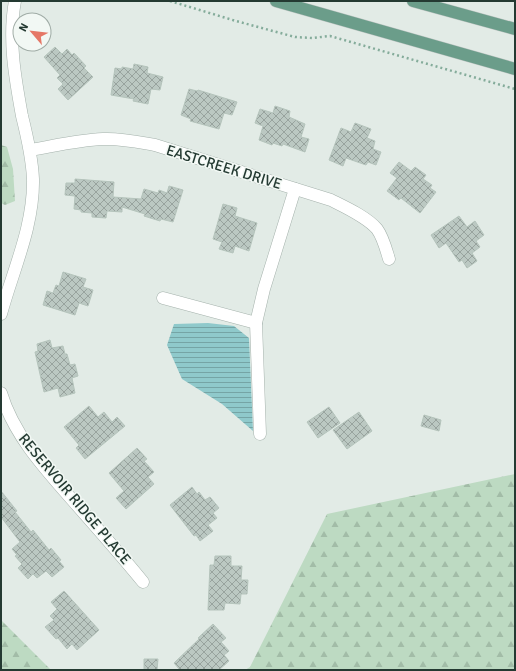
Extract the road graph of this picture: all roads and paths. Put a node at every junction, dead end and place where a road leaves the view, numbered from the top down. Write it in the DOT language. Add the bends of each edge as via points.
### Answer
graph roads {
  1 [pos="15,1"];
  2 [pos="170,1"];
  3 [pos="276,1"];
  4 [pos="413,1"];
  5 [pos="515,29"];
  6 [pos="515,69"];
  7 [pos="515,89"];
  8 [pos="30,150"];
  9 [pos="295,189"];
  10 [pos="389,258"];
  11 [pos="6,277"];
  12 [pos="163,298"];
  13 [pos="1,314"];
  14 [pos="256,324"];
  15 [pos="1,393"];
  16 [pos="3,407"];
  17 [pos="260,434"];
  18 [pos="143,582"];
  1 -- 8 [label="street" via="11,39"];
  2 -- 7 [label="path" via="295,37 330,36"];
  3 -- 6 [label="main road"];
  4 -- 5 [label="main road"];
  8 -- 9 [label="street, EASTCREEK DRIVE" via="81,141 133,141 155,145"];
  8 -- 11 [label="street" via="33,200 29,223"];
  9 -- 10 [label="street, EASTCREEK DRIVE" via="331,200 356,213 377,229"];
  9 -- 14 [label="street" via="264,289"];
  11 -- 13 [label="street"];
  12 -- 14 [label="street"];
  14 -- 17 [label="street"];
  15 -- 16 [label="street, RESERVOIR RIDGE PLACE"];
  16 -- 18 [label="street, RESERVOIR RIDGE PLACE" via="26,443"];
}
